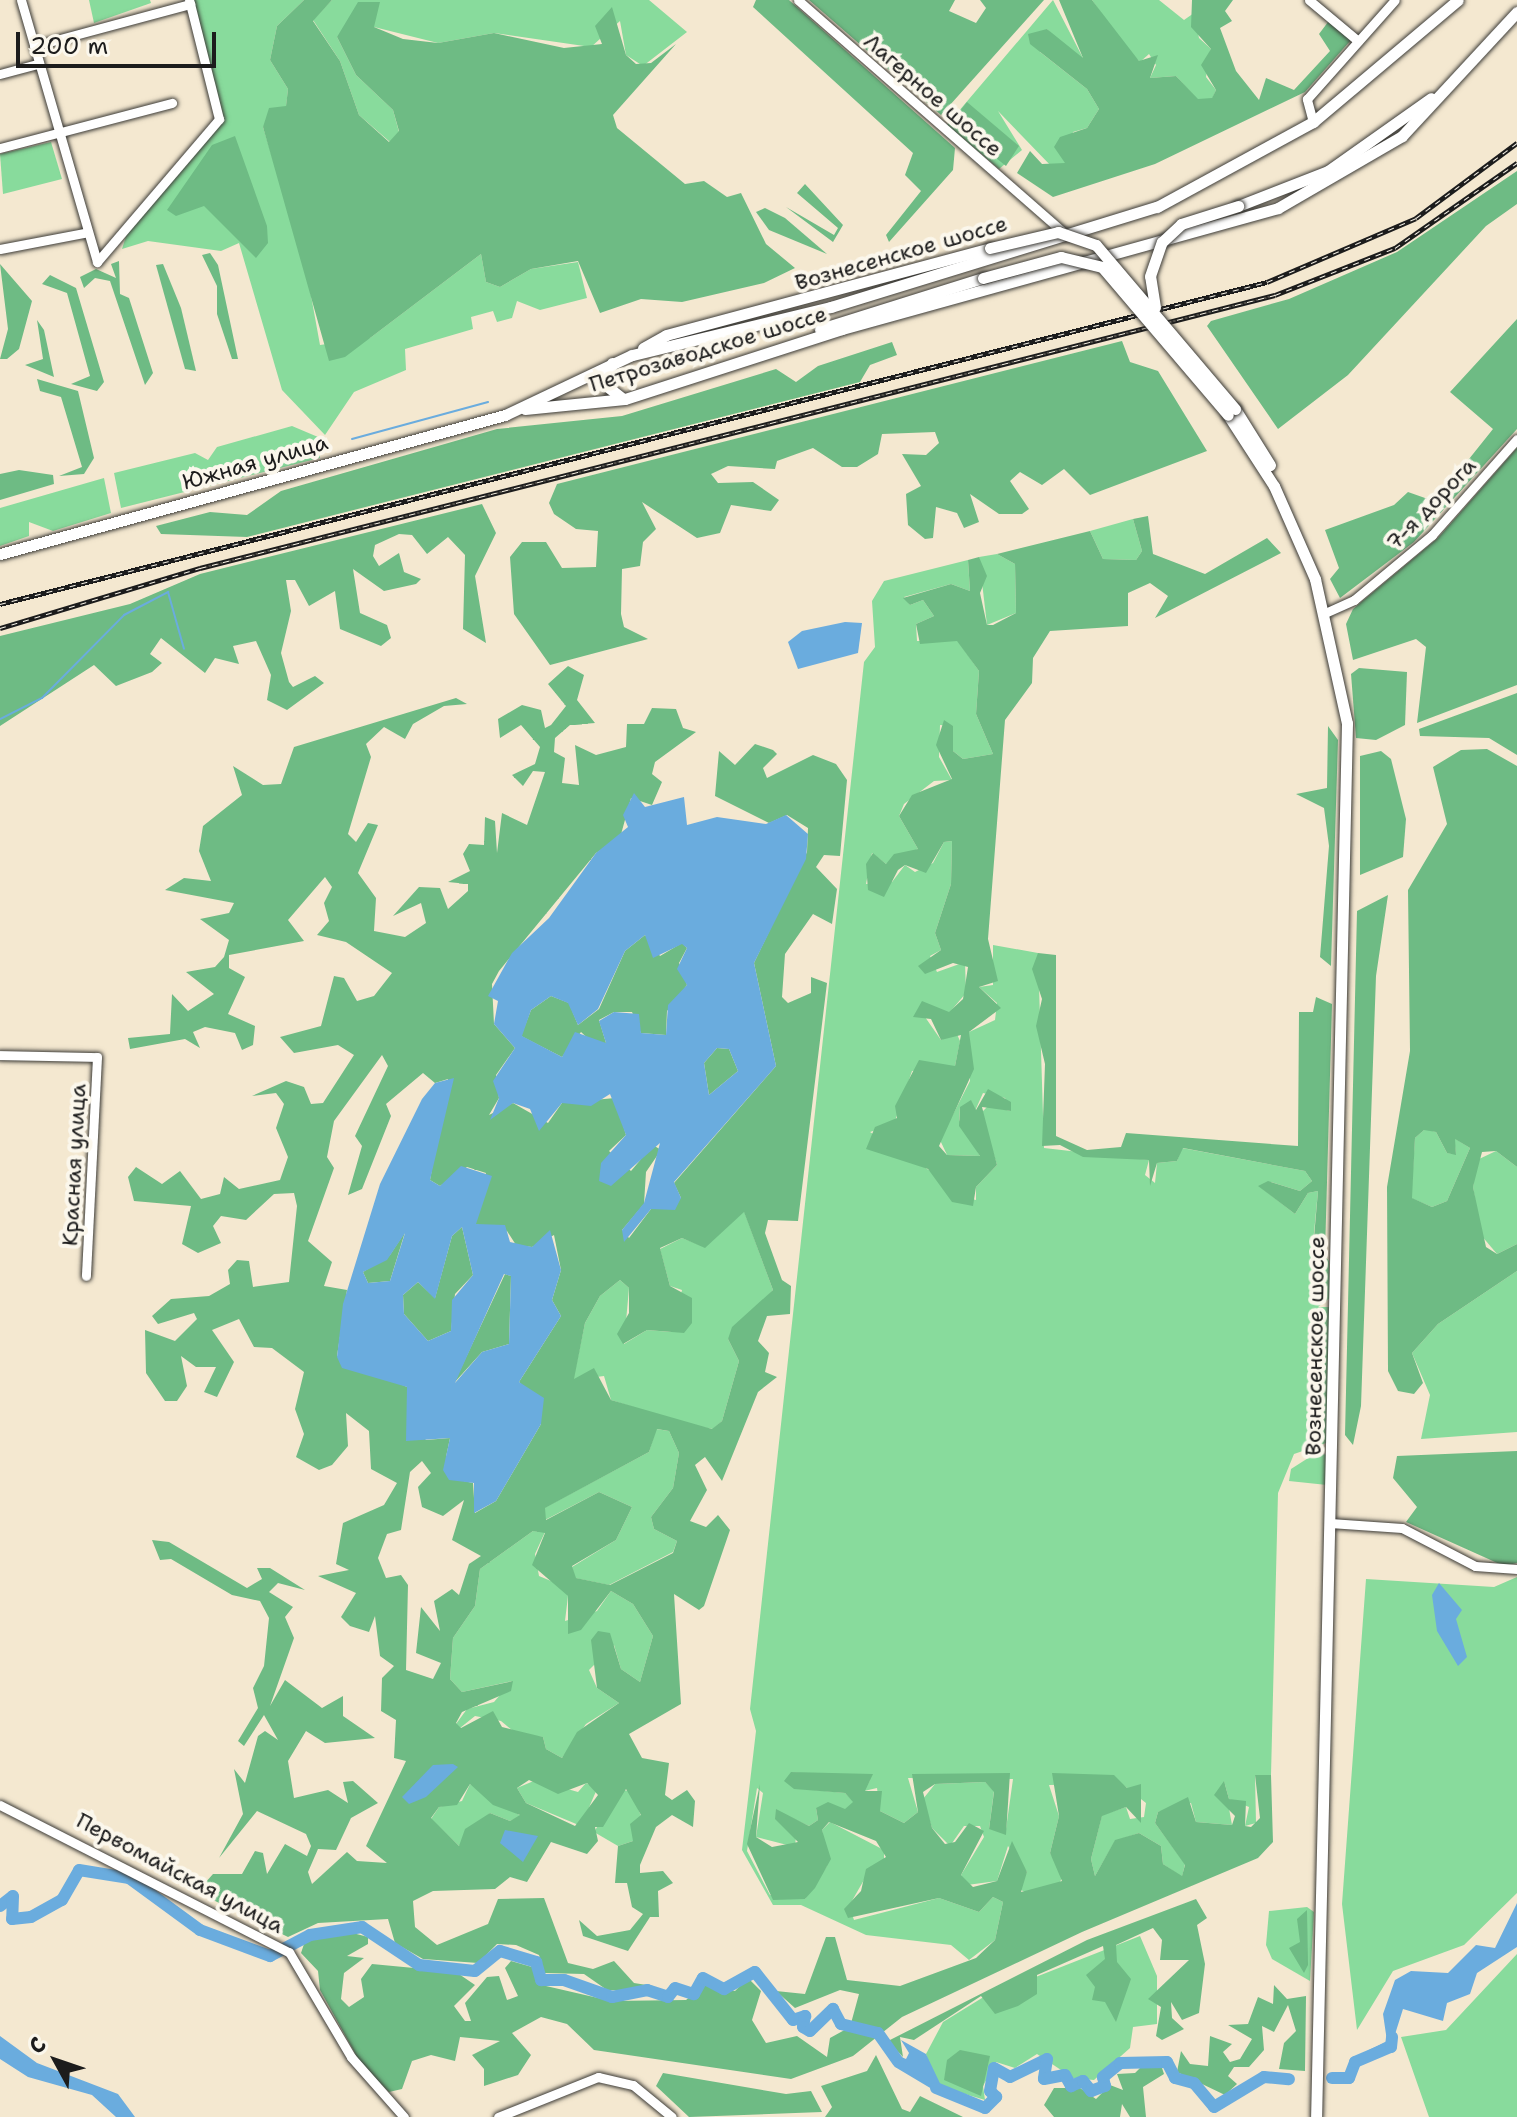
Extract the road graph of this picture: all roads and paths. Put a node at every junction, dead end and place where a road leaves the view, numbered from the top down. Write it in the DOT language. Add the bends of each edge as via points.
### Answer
graph roads {
  1 [pos="21,0"];
  2 [pos="798,0"];
  3 [pos="1309,0"];
  4 [pos="1395,0"];
  5 [pos="1458,0"];
  6 [pos="189,2"];
  7 [pos="1517,12"];
  8 [pos="1358,41"];
  9 [pos="34,46"];
  10 [pos="1479,55"];
  11 [pos="38,64"];
  12 [pos="0,74"];
  13 [pos="172,103"];
  14 [pos="1313,122"];
  15 [pos="57,134"];
  16 [pos="0,148"];
  17 [pos="1044,217"];
  18 [pos="84,233"];
  19 [pos="1072,239"];
  20 [pos="0,249"];
  21 [pos="1036,249"];
  22 [pos="1156,312"];
  23 [pos="632,355"];
  24 [pos="753,356"];
  25 [pos="616,361"];
  26 [pos="625,399"];
  27 [pos="521,410"];
  28 [pos="1232,412"];
  29 [pos="1517,439"];
  30 [pos="0,554"];
  31 [pos="1325,613"];
  32 [pos="0,1055"];
  33 [pos="86,1276"];
  34 [pos="1330,1523"];
  35 [pos="1517,1569"];
  36 [pos="0,1805"];
  37 [pos="404,2117"];
  38 [pos="498,2117"];
  39 [pos="672,2117"];
  40 [pos="1316,2117"];
  1 -- 9 [label="street"];
  2 -- 17 [label="street, Лагерное шоссе"];
  3 -- 8 [label="street"];
  4 -- 8 [label="street"];
  5 -- 14 [label="main road, Петрозаводское шоссе"];
  6 -- 9 [label="street"];
  6 -- 18 [label="street" via="219,119 97,262"];
  7 -- 10 [label="main road, Петрозаводское шоссе"];
  8 -- 14 [label="street" via="1307,99"];
  9 -- 11 [label="street"];
  10 -- 22 [label="main road, bridge" via="1348,160 1181,224 1162,242 1150,276"];
  10 -- 24 [label="main road, Петрозаводское шоссе" via="1402,136 1302,198"];
  11 -- 12 [label="street"];
  11 -- 15 [label="street"];
  13 -- 15 [label="street"];
  14 -- 19 [label="main road, Петрозаводское шоссе" via="1193,192"];
  15 -- 16 [label="street"];
  15 -- 18 [label="street"];
  17 -- 19 [label="street, Лагерное шоссе"];
  17 -- 21 [label="street" via="1047,235"];
  18 -- 20 [label="street"];
  19 -- 21 [label="main road, Петрозаводское шоссе"];
  21 -- 23 [label="main road, Петрозаводское шоссе"];
  22 -- 23 [label="main road, Вознесенское шоссе, bridge" via="1109,257 1081,237 1058,232 666,335"];
  22 -- 28 [label="main road, Вознесенское шоссе, bridge"];
  23 -- 25 [label="main road, Петрозаводское шоссе"];
  24 -- 26 [label="main road, Петрозаводское шоссе"];
  24 -- 28 [label="main road, Вознесенское шоссе, bridge" via="874,309 1061,257 1102,267"];
  25 -- 26 [label="main road" via="604,384"];
  25 -- 27 [label="main road, Петрозаводское шоссе"];
  26 -- 27 [label="main road, Петрозаводское шоссе"];
  27 -- 30 [label="main road, Южная улица"];
  28 -- 31 [label="main road, Вознесенское шоссе" via="1274,486"];
  29 -- 31 [label="street, 7-я дорога" via="1432,535 1354,600"];
  31 -- 34 [label="main road, Вознесенское шоссе" via="1342,686 1348,766"];
  32 -- 33 [label="street, Красная улица" via="97,1057"];
  34 -- 35 [label="street" via="1402,1528 1475,1566"];
  34 -- 40 [label="main road, Вознесенское шоссе"];
  36 -- 37 [label="street, Первомайская улица" via="289,1952 351,2057"];
  38 -- 39 [label="street" via="598,2077 633,2085"];
}
